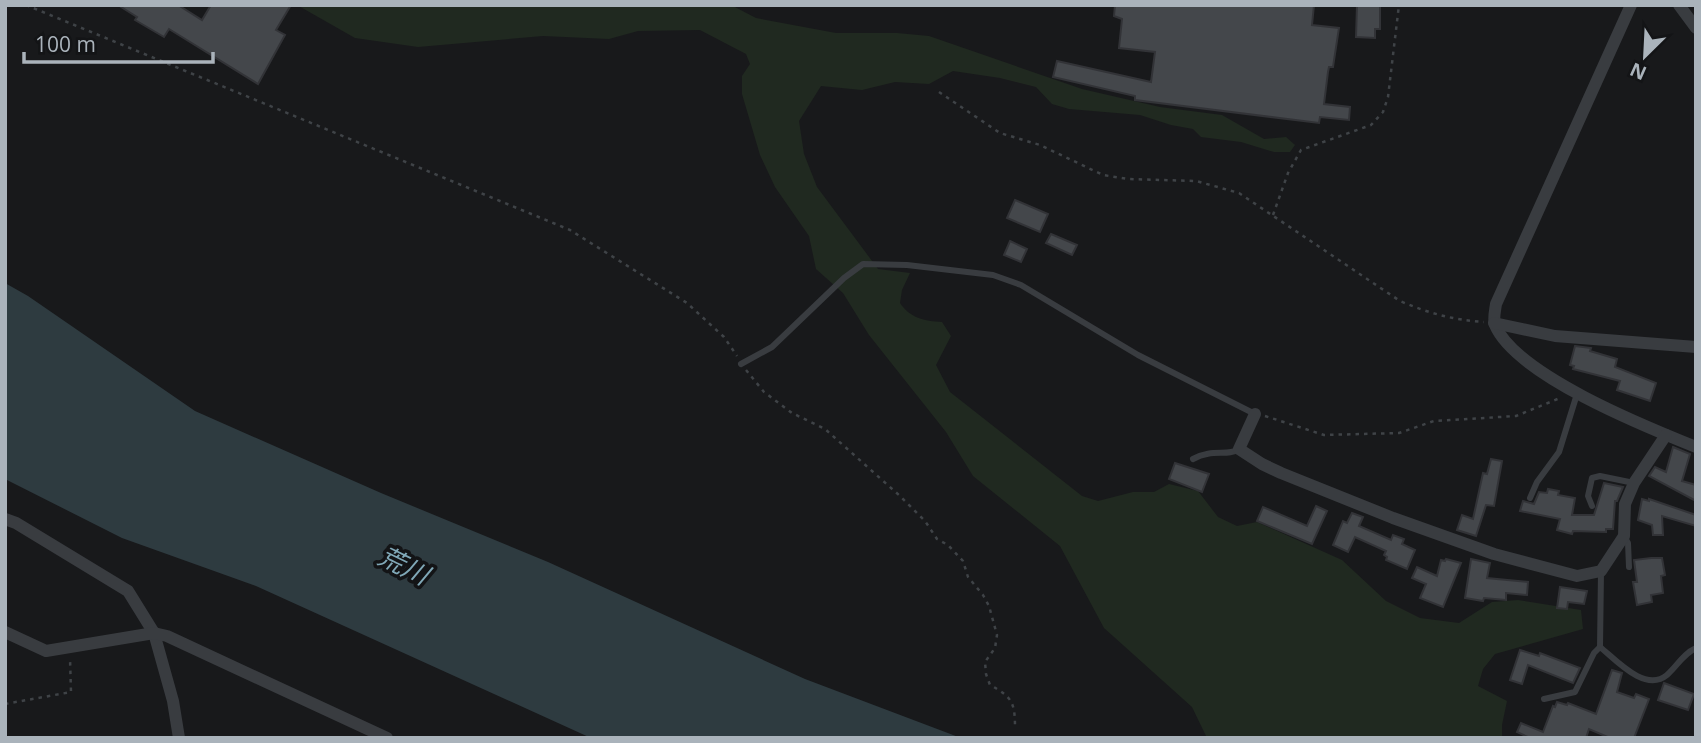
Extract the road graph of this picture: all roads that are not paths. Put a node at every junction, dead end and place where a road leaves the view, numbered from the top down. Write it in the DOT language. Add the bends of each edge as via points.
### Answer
graph roads {
  1 [pos="1631,5"];
  2 [pos="1679,5"];
  3 [pos="1696,28"];
  4 [pos="1494,323"];
  5 [pos="1696,347"];
  6 [pos="741,364"];
  7 [pos="1575,393"];
  8 [pos="1255,414"];
  9 [pos="1665,435"];
  10 [pos="1696,447"];
  11 [pos="1240,449"];
  12 [pos="1193,459"];
  13 [pos="1634,483"];
  14 [pos="1530,498"];
  15 [pos="1592,506"];
  16 [pos="5,519"];
  17 [pos="1624,536"];
  18 [pos="1629,567"];
  19 [pos="1601,571"];
  20 [pos="5,632"];
  21 [pos="154,633"];
  22 [pos="1600,647"];
  23 [pos="1696,648"];
  24 [pos="1544,699"];
  25 [pos="179,738"];
  26 [pos="387,738"];
  1 -- 4 [label="street" via="1496,304"];
  2 -- 3 [label="street"];
  4 -- 5 [label="street" via="1556,335"];
  4 -- 7 [label="street" via="1512,351"];
  6 -- 8 [label="lane" via="772,348 863,264 881,262 993,275 1021,285 1138,355"];
  7 -- 9 [label="street"];
  7 -- 14 [label="lane" via="1559,452"];
  8 -- 11 [label="street"];
  9 -- 10 [label="street"];
  9 -- 13 [label="street"];
  11 -- 12 [label="lane" via="1204,453"];
  11 -- 19 [label="street" via="1281,473 1494,554 1577,576"];
  13 -- 15 [label="lane" via="1592,478 1588,496"];
  13 -- 17 [label="street" via="1625,504"];
  16 -- 21 [label="street" via="128,591"];
  17 -- 18 [label="lane"];
  17 -- 19 [label="street"];
  19 -- 22 [label="lane"];
  20 -- 21 [label="street" via="46,652"];
  21 -- 25 [label="street"];
  21 -- 26 [label="street"];
  22 -- 23 [label="lane" via="1636,676 1656,680"];
  22 -- 24 [label="lane" via="1575,692"];
}
